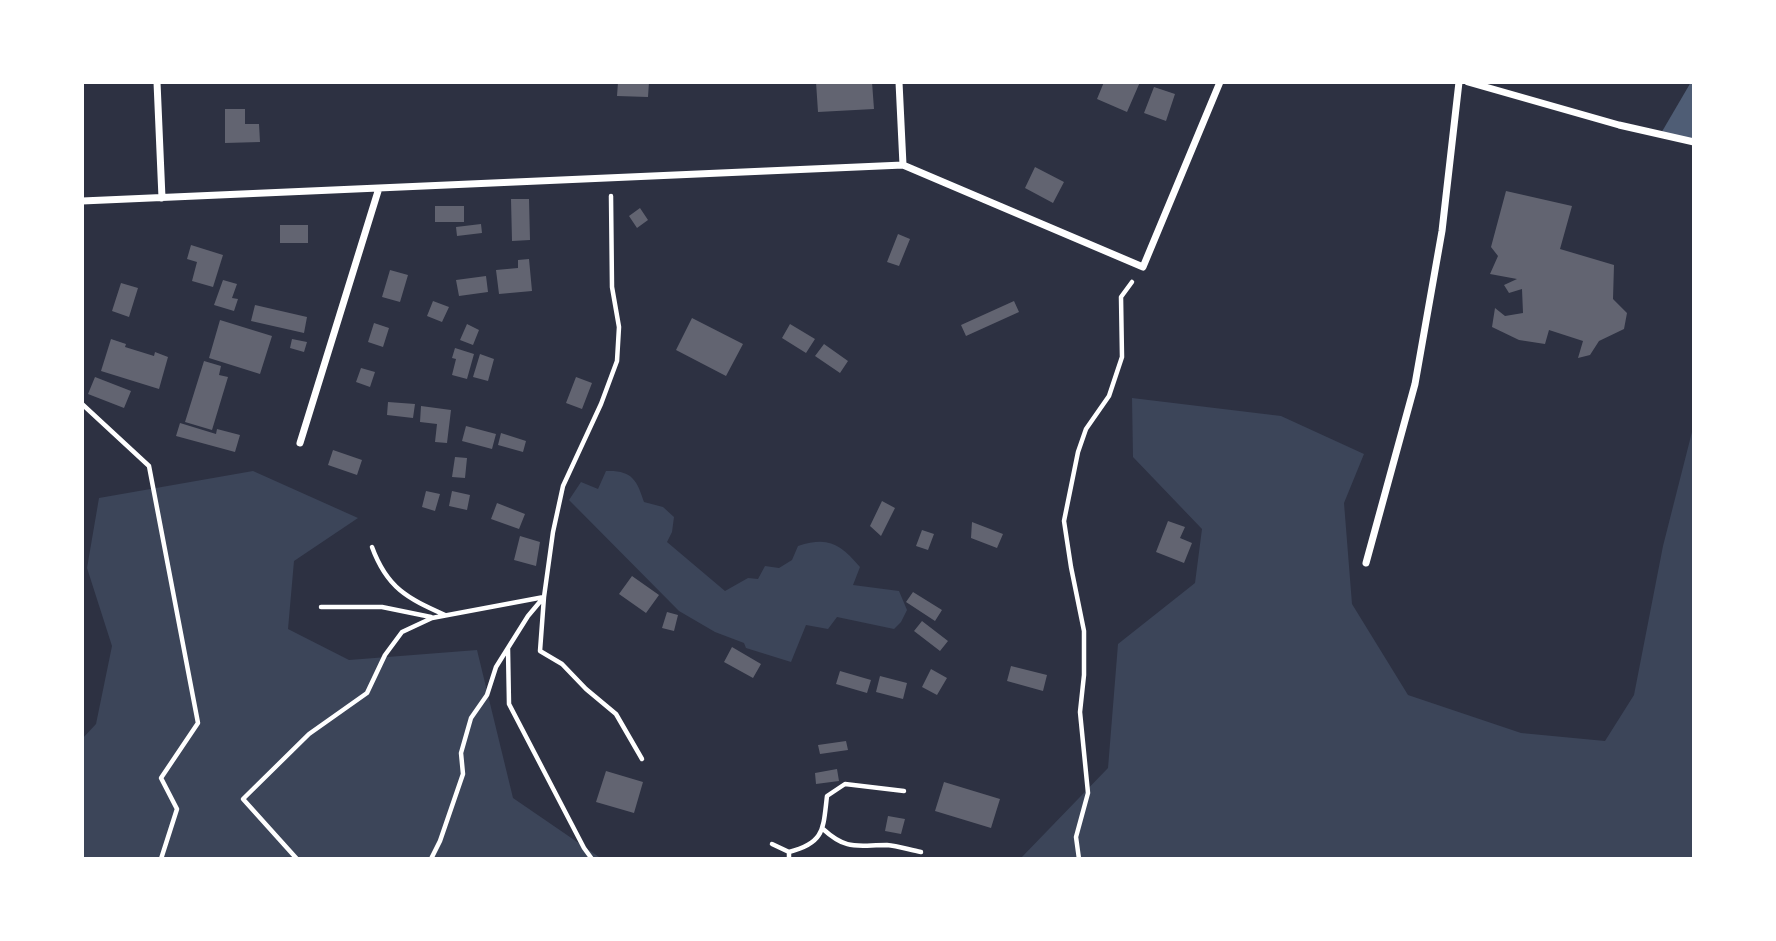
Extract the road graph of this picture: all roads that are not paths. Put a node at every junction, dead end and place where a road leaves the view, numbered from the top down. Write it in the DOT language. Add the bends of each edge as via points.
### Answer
graph roads {
  1 [pos="157,82"];
  2 [pos="899,82"];
  3 [pos="1220,82"];
  4 [pos="1459,82"];
  5 [pos="1468,82"];
  6 [pos="1694,142"];
  7 [pos="903,165"];
  8 [pos="379,188"];
  9 [pos="162,198"];
  10 [pos="82,201"];
  11 [pos="300,443"];
  12 [pos="1366,563"];
  1 -- 9 [label="street"];
  2 -- 7 [label="street"];
  3 -- 7 [label="street" via="1143,267"];
  4 -- 12 [label="street" via="1441,230 1415,384"];
  5 -- 6 [label="street"];
  7 -- 8 [label="street"];
  8 -- 9 [label="street"];
  8 -- 11 [label="street"];
  9 -- 10 [label="street"];
}
